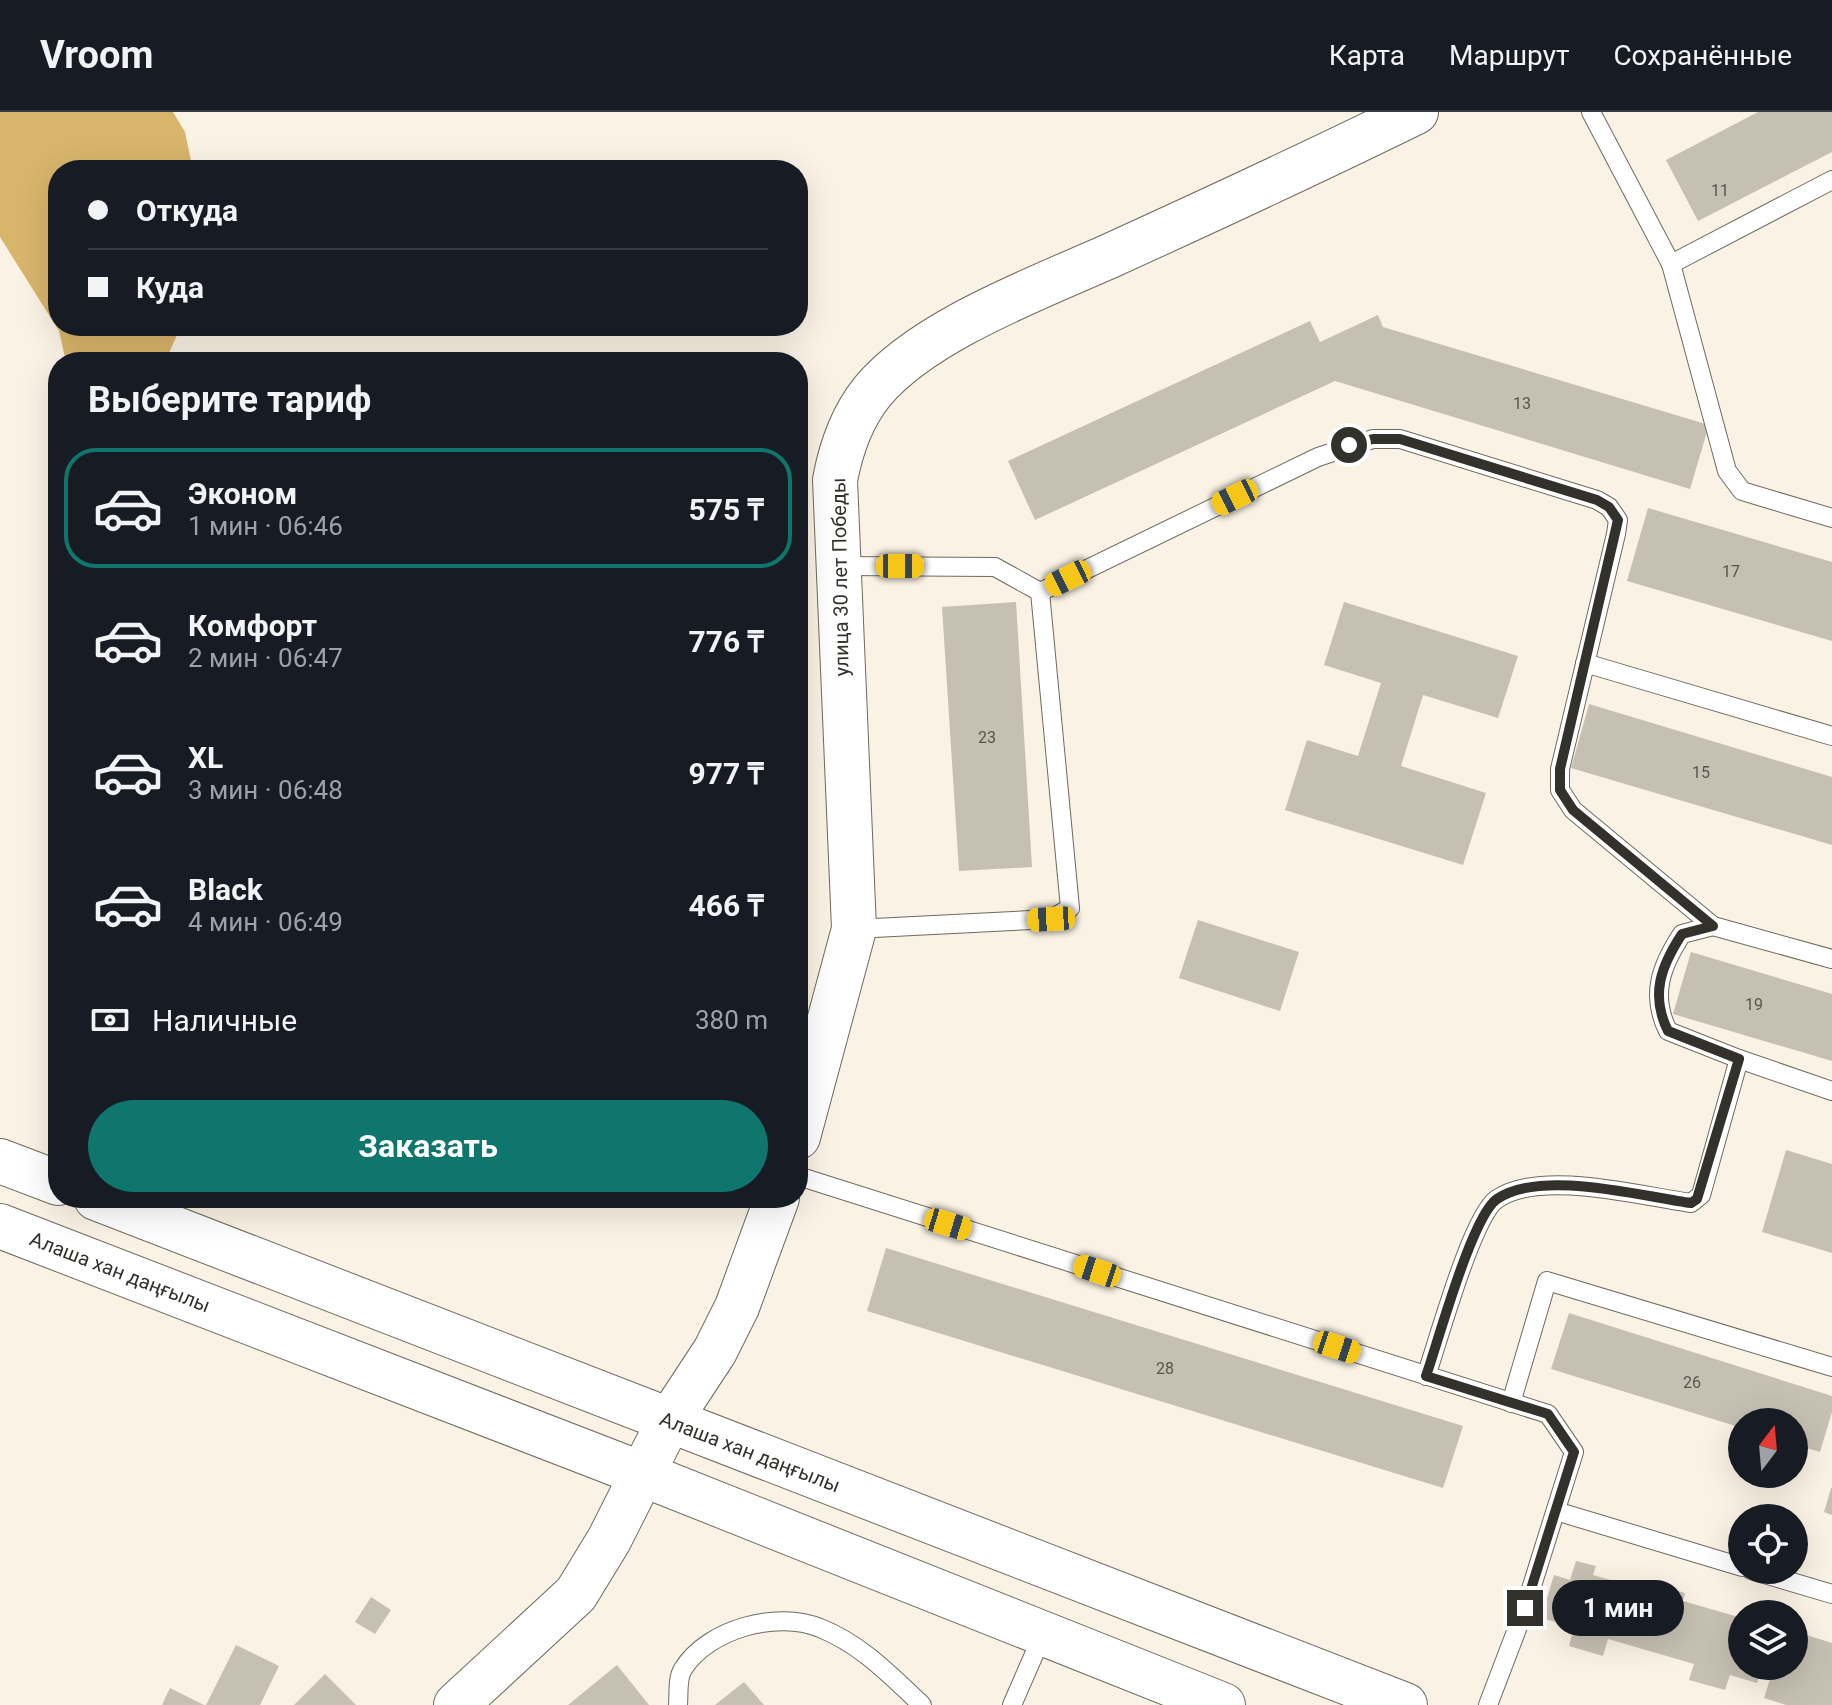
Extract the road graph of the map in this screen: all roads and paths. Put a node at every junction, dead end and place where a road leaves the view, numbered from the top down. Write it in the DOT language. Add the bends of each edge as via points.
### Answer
graph roads {
  1 [pos="1416,112"];
  2 [pos="1591,112"];
  3 [pos="1832,180"];
  4 [pos="1671,264"];
  5 [pos="1832,518"];
  6 [pos="836,566"];
  7 [pos="1040,592"];
  8 [pos="1585,663"];
  9 [pos="1832,736"];
  10 [pos="1713,926"];
  11 [pos="854,929"];
  12 [pos="1832,959"];
  13 [pos="1739,1059"];
  14 [pos="1832,1091"];
  15 [pos="808,1100"];
  16 [pos="0,1161"];
  17 [pos="48,1179"];
  18 [pos="808,1179"];
  19 [pos="122,1208"];
  20 [pos="773,1208"];
  21 [pos="0,1226"];
  22 [pos="1832,1367"];
  23 [pos="1426,1376"];
  24 [pos="1511,1403"];
  25 [pos="669,1421"];
  26 [pos="642,1474"];
  27 [pos="1556,1511"];
  28 [pos="1728,1563"];
  29 [pos="1798,1584"];
  30 [pos="1832,1594"];
  31 [pos="1043,1634"];
  32 [pos="456,1705"];
  33 [pos="678,1705"];
  34 [pos="922,1705"];
  35 [pos="1012,1705"];
  36 [pos="1223,1705"];
  37 [pos="1405,1705"];
  38 [pos="1488,1705"];
  1 -- 6 [label="main road, улица 30 лет Победы" via="983,314 900,366 873,391 841,451 835,480"];
  2 -- 4 [label="lane"];
  3 -- 4 [label="lane"];
  4 -- 5 [label="lane" via="1727,471 1742,491"];
  6 -- 7 [label="lane" via="995,567"];
  6 -- 11 [label="main road, улица 30 лет Победы"];
  7 -- 8 [label="lane" via="1318,457 1373,439 1400,439 1609,507 1618,520 1616,534"];
  7 -- 11 [label="lane" via="1070,908 1051,919"];
  8 -- 9 [label="lane"];
  8 -- 10 [label="lane" via="1560,769 1560,790 1573,810"];
  10 -- 12 [label="lane"];
  10 -- 13 [label="lane" via="1682,934 1664,962 1659,1014 1668,1031"];
  11 -- 15 [label="main road, улица 30 лет Победы"];
  13 -- 14 [label="lane"];
  13 -- 23 [label="lane" via="1697,1199 1691,1203 1579,1185 1538,1185 1496,1199 1478,1225"];
  16 -- 17 [label="main road"];
  18 -- 23 [label="lane"];
  19 -- 25 [label="main road, Алаша хан даңғылы"];
  20 -- 25 [label="main road" via="737,1307"];
  21 -- 26 [label="main road, Алаша хан даңғылы"];
  22 -- 24 [label="lane" via="1547,1281"];
  23 -- 24 [label="lane"];
  24 -- 27 [label="lane" via="1548,1414 1574,1452"];
  25 -- 26 [label="main road"];
  25 -- 37 [label="main road, Алаша хан даңғылы"];
  26 -- 31 [label="main road, Алаша хан даңғылы"];
  26 -- 32 [label="main road" via="576,1594"];
  27 -- 28 [label="lane"];
  27 -- 38 [label="lane"];
  29 -- 30 [label="lane"];
  31 -- 35 [label="lane"];
  31 -- 36 [label="main road, Алаша хан даңғылы"];
  33 -- 34 [label="lane" via="681,1671 699,1650 726,1633 765,1621 818,1627 868,1655"];
}
